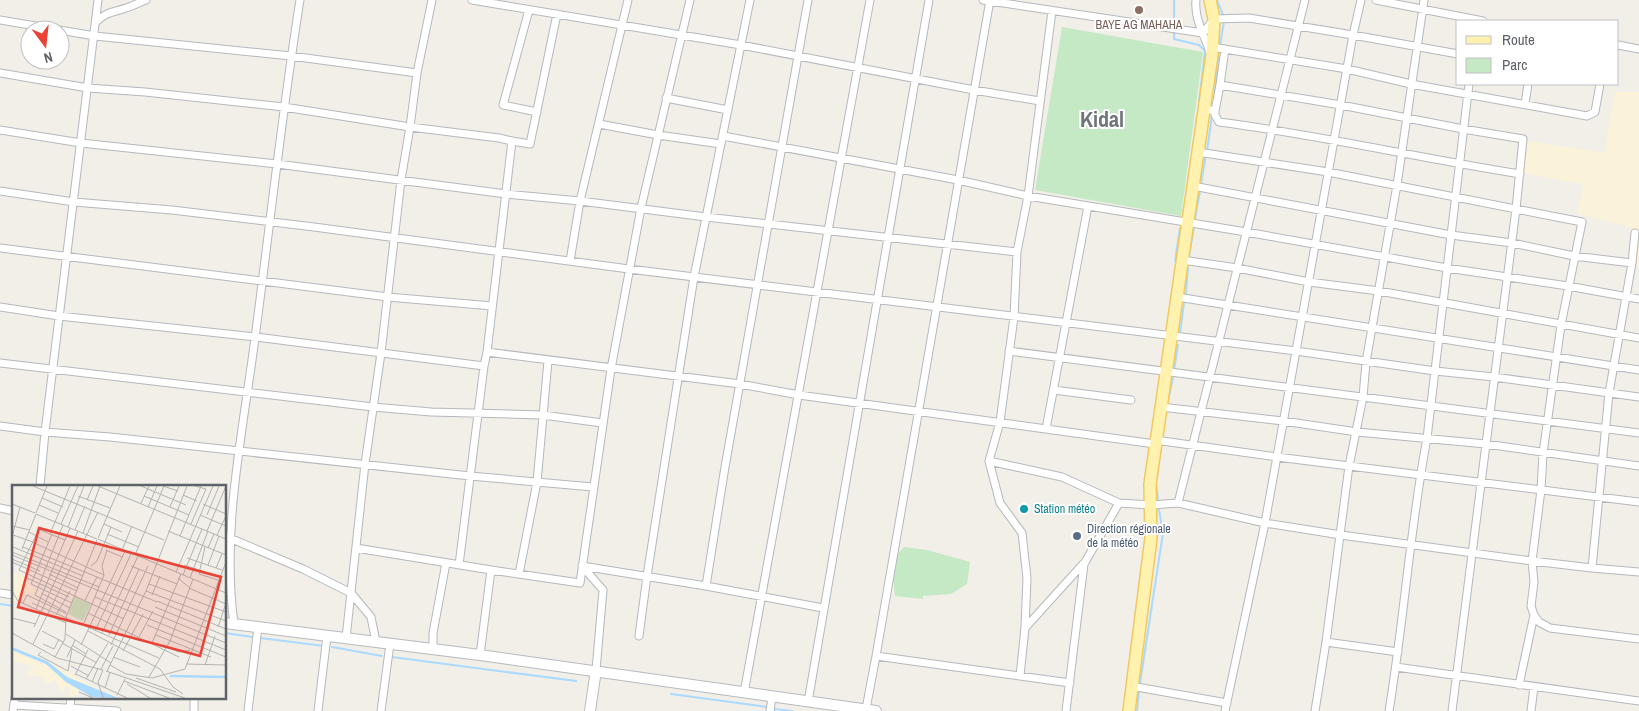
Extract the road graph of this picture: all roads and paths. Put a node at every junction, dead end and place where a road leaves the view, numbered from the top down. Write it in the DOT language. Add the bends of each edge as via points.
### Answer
graph roads {
  1 [pos="98,0"];
  2 [pos="145,0"];
  3 [pos="300,0"];
  4 [pos="432,0"];
  5 [pos="472,0"];
  6 [pos="628,0"];
  7 [pos="690,0"];
  8 [pos="750,0"];
  9 [pos="808,0"];
  10 [pos="870,0"];
  11 [pos="929,0"];
  12 [pos="987,0"];
  13 [pos="1196,0"];
  14 [pos="1210,0"];
  15 [pos="1305,0"];
  16 [pos="1361,0"];
  17 [pos="1376,0"];
  18 [pos="1424,0"];
  19 [pos="1422,9"];
  20 [pos="529,10"];
  21 [pos="1052,10"];
  22 [pos="557,14"];
  23 [pos="1214,19"];
  24 [pos="0,20"];
  25 [pos="1476,20"];
  26 [pos="96,22"];
  27 [pos="624,24"];
  28 [pos="1298,27"];
  29 [pos="1203,33"];
  30 [pos="681,35"];
  31 [pos="1353,35"];
  32 [pos="95,36"];
  33 [pos="741,45"];
  34 [pos="1619,45"];
  35 [pos="1416,47"];
  36 [pos="1225,49"];
  37 [pos="1639,49"];
  38 [pos="1212,51"];
  39 [pos="1456,54"];
  40 [pos="291,56"];
  41 [pos="798,56"];
  42 [pos="1290,60"];
  43 [pos="858,68"];
  44 [pos="1347,69"];
  45 [pos="0,73"];
  46 [pos="417,73"];
  47 [pos="916,79"];
  48 [pos="1220,84"];
  49 [pos="1411,84"];
  50 [pos="1469,85"];
  51 [pos="1528,85"];
  52 [pos="1600,85"];
  53 [pos="88,88"];
  54 [pos="974,90"];
  55 [pos="1467,94"];
  56 [pos="1280,96"];
  57 [pos="666,98"];
  58 [pos="1040,101"];
  59 [pos="1525,104"];
  60 [pos="1341,105"];
  61 [pos="284,107"];
  62 [pos="728,110"];
  63 [pos="1210,110"];
  64 [pos="537,112"];
  65 [pos="1406,118"];
  66 [pos="599,124"];
  67 [pos="410,127"];
  68 [pos="1272,129"];
  69 [pos="1463,129"];
  70 [pos="0,130"];
  71 [pos="658,135"];
  72 [pos="722,136"];
  73 [pos="512,141"];
  74 [pos="1334,142"];
  75 [pos="81,143"];
  76 [pos="721,144"];
  77 [pos="782,147"];
  78 [pos="1198,152"];
  79 [pos="1401,153"];
  80 [pos="842,158"];
  81 [pos="1263,162"];
  82 [pos="276,164"];
  83 [pos="1459,164"];
  84 [pos="900,169"];
  85 [pos="1328,172"];
  86 [pos="1520,174"];
  87 [pos="401,180"];
  88 [pos="958,180"];
  89 [pos="1397,185"];
  90 [pos="1193,186"];
  91 [pos="0,191"];
  92 [pos="506,194"];
  93 [pos="1028,196"];
  94 [pos="1455,197"];
  95 [pos="1254,199"];
  96 [pos="580,201"];
  97 [pos="74,202"];
  98 [pos="1088,206"];
  99 [pos="641,208"];
  100 [pos="1516,209"];
  101 [pos="1322,210"];
  102 [pos="706,217"];
  103 [pos="270,222"];
  104 [pos="1188,222"];
  105 [pos="768,224"];
  106 [pos="1390,224"];
  107 [pos="828,231"];
  108 [pos="1246,232"];
  109 [pos="1635,233"];
  110 [pos="1451,235"];
  111 [pos="888,237"];
  112 [pos="395,238"];
  113 [pos="1512,242"];
  114 [pos="947,244"];
  115 [pos="1315,244"];
  116 [pos="0,248"];
  117 [pos="499,252"];
  118 [pos="1017,252"];
  119 [pos="1384,256"];
  120 [pos="1574,256"];
  121 [pos="66,258"];
  122 [pos="1182,260"];
  123 [pos="570,261"];
  124 [pos="1632,263"];
  125 [pos="1237,268"];
  126 [pos="1447,268"];
  127 [pos="629,269"];
  128 [pos="694,277"];
  129 [pos="1507,278"];
  130 [pos="262,281"];
  131 [pos="1309,282"];
  132 [pos="758,285"];
  133 [pos="1568,286"];
  134 [pos="1379,291"];
  135 [pos="817,292"];
  136 [pos="388,296"];
  137 [pos="1625,296"];
  138 [pos="1177,297"];
  139 [pos="1639,299"];
  140 [pos="877,300"];
  141 [pos="1443,303"];
  142 [pos="492,306"];
  143 [pos="1227,306"];
  144 [pos="0,307"];
  145 [pos="936,307"];
  146 [pos="1502,313"];
  147 [pos="59,316"];
  148 [pos="1014,317"];
  149 [pos="1302,318"];
  150 [pos="1066,323"];
  151 [pos="1561,325"];
  152 [pos="1372,328"];
  153 [pos="1618,334"];
  154 [pos="256,336"];
  155 [pos="1171,336"];
  156 [pos="1639,338"];
  157 [pos="1438,339"];
  158 [pos="1218,342"];
  159 [pos="1498,347"];
  160 [pos="1009,351"];
  161 [pos="1296,351"];
  162 [pos="487,352"];
  163 [pos="381,353"];
  164 [pos="1556,356"];
  165 [pos="1059,358"];
  166 [pos="548,361"];
  167 [pos="1366,362"];
  168 [pos="0,363"];
  169 [pos="1613,365"];
  170 [pos="484,366"];
  171 [pos="611,369"];
  172 [pos="53,370"];
  173 [pos="1639,370"];
  174 [pos="1435,371"];
  175 [pos="1166,372"];
  176 [pos="678,376"];
  177 [pos="1209,377"];
  178 [pos="1494,377"];
  179 [pos="740,384"];
  180 [pos="1552,385"];
  181 [pos="1289,389"];
  182 [pos="1054,390"];
  183 [pos="248,392"];
  184 [pos="1609,393"];
  185 [pos="798,395"];
  186 [pos="1639,396"];
  187 [pos="1363,397"];
  188 [pos="1131,400"];
  189 [pos="860,403"];
  190 [pos="373,407"];
  191 [pos="1161,407"];
  192 [pos="1431,407"];
  193 [pos="918,411"];
  194 [pos="1201,411"];
  195 [pos="479,413"];
  196 [pos="543,415"];
  197 [pos="1489,415"];
  198 [pos="1283,421"];
  199 [pos="1000,422"];
  200 [pos="1548,422"];
  201 [pos="602,423"];
  202 [pos="0,426"];
  203 [pos="1046,429"];
  204 [pos="1607,429"];
  205 [pos="45,432"];
  206 [pos="1357,432"];
  207 [pos="1639,433"];
  208 [pos="1427,438"];
  209 [pos="1155,442"];
  210 [pos="1486,444"];
  211 [pos="1192,445"];
  212 [pos="239,450"];
  213 [pos="1544,453"];
  214 [pos="1277,457"];
  215 [pos="989,461"];
  216 [pos="1603,461"];
  217 [pos="365,464"];
  218 [pos="1350,466"];
  219 [pos="1639,466"];
  220 [pos="1420,474"];
  221 [pos="470,476"];
  222 [pos="537,482"];
  223 [pos="1481,482"];
  224 [pos="40,485"];
  225 [pos="593,488"];
  226 [pos="1541,490"];
  227 [pos="1599,497"];
  228 [pos="1639,502"];
  229 [pos="1119,503"];
  230 [pos="1178,503"];
  231 [pos="1151,505"];
  232 [pos="1265,523"];
  233 [pos="1341,535"];
  234 [pos="227,536"];
  235 [pos="1412,545"];
  236 [pos="356,548"];
  237 [pos="1472,553"];
  238 [pos="1532,562"];
  239 [pos="446,563"];
  240 [pos="1084,564"];
  241 [pos="459,565"];
  242 [pos="582,566"];
  243 [pos="1592,568"];
  244 [pos="491,570"];
  245 [pos="1639,572"];
  246 [pos="519,574"];
  247 [pos="647,576"];
  248 [pos="706,586"];
  249 [pos="351,594"];
  250 [pos="761,596"];
  251 [pos="823,608"];
  252 [pos="1534,615"];
  253 [pos="230,623"];
  254 [pos="258,627"];
  255 [pos="1025,628"];
  256 [pos="327,636"];
  257 [pos="639,636"];
  258 [pos="346,638"];
  259 [pos="1639,639"];
  260 [pos="376,642"];
  261 [pos="1326,642"];
  262 [pos="390,644"];
  263 [pos="432,649"];
  264 [pos="1398,652"];
  265 [pos="480,655"];
  266 [pos="876,656"];
  267 [pos="1396,667"];
  268 [pos="596,670"];
  269 [pos="1020,676"];
  270 [pos="1455,676"];
  271 [pos="1070,683"];
  272 [pos="1519,685"];
  273 [pos="1131,686"];
  274 [pos="1534,687"];
  275 [pos="744,693"];
  276 [pos="772,697"];
  277 [pos="71,698"];
  278 [pos="194,698"];
  279 [pos="1639,701"];
  280 [pos="808,702"];
  281 [pos="14,704"];
  282 [pos="70,707"];
  283 [pos="1226,707"];
  284 [pos="871,710"];
  285 [pos="117,711"];
  286 [pos="194,711"];
  287 [pos="248,711"];
  288 [pos="318,711"];
  289 [pos="380,711"];
  290 [pos="590,711"];
  291 [pos="770,711"];
  292 [pos="1066,711"];
  293 [pos="1129,711"];
  294 [pos="1315,711"];
  295 [pos="1389,711"];
  296 [pos="1452,711"];
  297 [pos="1531,711"];
  1 -- 26 [label="street"];
  2 -- 26 [label="street" via="109,12"];
  3 -- 40 [label="street"];
  4 -- 46 [label="street"];
  5 -- 20 [label="street"];
  6 -- 27 [label="street"];
  7 -- 30 [label="street"];
  8 -- 33 [label="street"];
  9 -- 41 [label="street"];
  10 -- 43 [label="street"];
  11 -- 47 [label="street"];
  12 -- 21 [label="street"];
  12 -- 54 [label="street"];
  13 -- 29 [label="street"];
  14 -- 23 [label="main road"];
  15 -- 28 [label="street"];
  16 -- 31 [label="street"];
  17 -- 19 [label="street"];
  18 -- 19 [label="street"];
  19 -- 25 [label="street"];
  19 -- 35 [label="street"];
  20 -- 22 [label="street"];
  20 -- 64 [label="street" via="503,106"];
  21 -- 29 [label="street"];
  21 -- 58 [label="street"];
  22 -- 27 [label="street"];
  22 -- 64 [label="street"];
  23 -- 28 [label="street" via="1249,18"];
  23 -- 29 [label="street"];
  23 -- 38 [label="main road"];
  24 -- 32 [label="street"];
  26 -- 32 [label="street"];
  27 -- 30 [label="street"];
  27 -- 66 [label="street"];
  28 -- 31 [label="street"];
  28 -- 42 [label="street"];
  29 -- 38 [label="street"];
  30 -- 33 [label="street"];
  30 -- 57 [label="street"];
  31 -- 35 [label="street"];
  31 -- 44 [label="street"];
  32 -- 40 [label="street"];
  32 -- 53 [label="street"];
  33 -- 41 [label="street"];
  33 -- 62 [label="street"];
  34 -- 37 [label="street"];
  35 -- 39 [label="street"];
  35 -- 49 [label="street"];
  36 -- 38 [label="street"];
  36 -- 42 [label="street"];
  36 -- 48 [label="street"];
  38 -- 63 [label="main road"];
  40 -- 46 [label="street"];
  40 -- 61 [label="street"];
  41 -- 43 [label="street"];
  41 -- 77 [label="street"];
  42 -- 44 [label="street"];
  42 -- 56 [label="street"];
  43 -- 47 [label="street"];
  43 -- 80 [label="street"];
  44 -- 49 [label="street"];
  44 -- 60 [label="street"];
  45 -- 53 [label="street"];
  46 -- 67 [label="street"];
  47 -- 54 [label="street"];
  47 -- 84 [label="street"];
  48 -- 56 [label="street"];
  48 -- 63 [label="street"];
  49 -- 55 [label="street"];
  49 -- 65 [label="street"];
  50 -- 55 [label="street"];
  51 -- 59 [label="street"];
  52 -- 59 [label="street" via="1595,112 1587,116"];
  53 -- 61 [label="street"];
  53 -- 75 [label="street"];
  54 -- 58 [label="street"];
  54 -- 88 [label="street"];
  55 -- 59 [label="street"];
  55 -- 69 [label="street"];
  56 -- 60 [label="street"];
  56 -- 68 [label="street"];
  57 -- 62 [label="street"];
  57 -- 71 [label="street"];
  58 -- 93 [label="street"];
  60 -- 65 [label="street"];
  60 -- 74 [label="street"];
  61 -- 67 [label="street"];
  61 -- 82 [label="street"];
  62 -- 72 [label="street"];
  63 -- 68 [label="street" via="1219,122"];
  63 -- 78 [label="main road"];
  64 -- 73 [label="street" via="530,144"];
  65 -- 69 [label="street"];
  65 -- 79 [label="street"];
  66 -- 71 [label="street"];
  66 -- 96 [label="street"];
  67 -- 73 [label="street"];
  67 -- 87 [label="street"];
  68 -- 74 [label="street"];
  68 -- 81 [label="street"];
  69 -- 83 [label="street"];
  69 -- 86 [label="street" via="1523,139"];
  70 -- 75 [label="street"];
  71 -- 76 [label="street"];
  71 -- 99 [label="street"];
  72 -- 76 [label="street"];
  72 -- 77 [label="street"];
  73 -- 92 [label="street"];
  74 -- 79 [label="street"];
  74 -- 85 [label="street"];
  75 -- 82 [label="street"];
  75 -- 97 [label="street"];
  76 -- 102 [label="street"];
  77 -- 80 [label="street"];
  77 -- 105 [label="street"];
  78 -- 81 [label="street"];
  78 -- 90 [label="main road"];
  79 -- 83 [label="street"];
  79 -- 89 [label="street"];
  80 -- 84 [label="street"];
  80 -- 107 [label="street"];
  81 -- 85 [label="street"];
  81 -- 95 [label="street"];
  82 -- 87 [label="street"];
  82 -- 103 [label="street"];
  83 -- 86 [label="street"];
  83 -- 94 [label="street"];
  84 -- 88 [label="street"];
  84 -- 111 [label="street"];
  85 -- 89 [label="street"];
  85 -- 101 [label="street"];
  86 -- 100 [label="street"];
  87 -- 92 [label="street"];
  87 -- 112 [label="street"];
  88 -- 93 [label="street"];
  88 -- 114 [label="street"];
  89 -- 94 [label="street"];
  89 -- 106 [label="street"];
  90 -- 95 [label="street"];
  90 -- 104 [label="main road"];
  91 -- 97 [label="street"];
  92 -- 96 [label="street"];
  92 -- 117 [label="street"];
  93 -- 98 [label="street"];
  93 -- 118 [label="street"];
  94 -- 100 [label="street"];
  94 -- 110 [label="street"];
  95 -- 101 [label="street"];
  95 -- 108 [label="street"];
  96 -- 99 [label="street"];
  96 -- 123 [label="street"];
  97 -- 103 [label="street"];
  97 -- 121 [label="street"];
  98 -- 104 [label="street"];
  98 -- 150 [label="street"];
  99 -- 102 [label="street"];
  99 -- 127 [label="street"];
  100 -- 113 [label="street"];
  100 -- 120 [label="street" via="1582,222"];
  101 -- 106 [label="street"];
  101 -- 115 [label="street"];
  102 -- 105 [label="street"];
  102 -- 128 [label="street"];
  103 -- 112 [label="street"];
  103 -- 130 [label="street"];
  104 -- 108 [label="street"];
  104 -- 122 [label="main road"];
  105 -- 107 [label="street"];
  105 -- 132 [label="street"];
  106 -- 110 [label="street"];
  106 -- 119 [label="street"];
  107 -- 111 [label="street"];
  107 -- 135 [label="street"];
  108 -- 115 [label="street"];
  108 -- 125 [label="street"];
  109 -- 124 [label="street"];
  110 -- 113 [label="street"];
  110 -- 126 [label="street"];
  111 -- 114 [label="street"];
  111 -- 140 [label="street"];
  112 -- 117 [label="street"];
  112 -- 136 [label="street"];
  113 -- 120 [label="street"];
  113 -- 129 [label="street"];
  114 -- 118 [label="street"];
  114 -- 145 [label="street"];
  115 -- 119 [label="street"];
  115 -- 131 [label="street"];
  116 -- 121 [label="street"];
  117 -- 123 [label="street"];
  117 -- 142 [label="street"];
  118 -- 148 [label="street"];
  119 -- 126 [label="street"];
  119 -- 134 [label="street"];
  120 -- 124 [label="street"];
  120 -- 133 [label="street"];
  121 -- 130 [label="street"];
  121 -- 147 [label="street"];
  122 -- 125 [label="street"];
  122 -- 138 [label="main road"];
  123 -- 127 [label="street"];
  124 -- 137 [label="street"];
  125 -- 131 [label="street"];
  125 -- 143 [label="street"];
  126 -- 129 [label="street"];
  126 -- 141 [label="street"];
  127 -- 128 [label="street"];
  127 -- 171 [label="street"];
  128 -- 132 [label="street"];
  128 -- 176 [label="street"];
  129 -- 133 [label="street"];
  129 -- 146 [label="street"];
  130 -- 136 [label="street"];
  130 -- 154 [label="street"];
  131 -- 134 [label="street"];
  131 -- 149 [label="street"];
  132 -- 135 [label="street"];
  132 -- 179 [label="street"];
  133 -- 137 [label="street"];
  133 -- 151 [label="street"];
  134 -- 141 [label="street"];
  134 -- 152 [label="street"];
  135 -- 140 [label="street"];
  135 -- 185 [label="street"];
  136 -- 142 [label="street"];
  136 -- 163 [label="street"];
  137 -- 139 [label="street"];
  137 -- 153 [label="street"];
  138 -- 143 [label="street"];
  138 -- 155 [label="main road"];
  140 -- 145 [label="street"];
  140 -- 189 [label="street"];
  141 -- 146 [label="street"];
  141 -- 157 [label="street"];
  142 -- 162 [label="street"];
  143 -- 149 [label="street"];
  143 -- 158 [label="street"];
  144 -- 147 [label="street"];
  145 -- 148 [label="street"];
  145 -- 193 [label="street"];
  146 -- 151 [label="street"];
  146 -- 159 [label="street"];
  147 -- 154 [label="street"];
  147 -- 172 [label="street"];
  148 -- 150 [label="street"];
  148 -- 160 [label="street"];
  149 -- 152 [label="street"];
  149 -- 161 [label="street"];
  150 -- 155 [label="street"];
  150 -- 165 [label="street"];
  151 -- 153 [label="street"];
  151 -- 164 [label="street"];
  152 -- 157 [label="street"];
  152 -- 167 [label="street"];
  153 -- 156 [label="street"];
  153 -- 169 [label="street"];
  154 -- 163 [label="street"];
  154 -- 183 [label="street"];
  155 -- 158 [label="street"];
  155 -- 175 [label="main road"];
  157 -- 159 [label="street"];
  157 -- 174 [label="street"];
  158 -- 161 [label="street"];
  158 -- 177 [label="street"];
  159 -- 164 [label="street"];
  159 -- 178 [label="street"];
  160 -- 165 [label="street"];
  160 -- 199 [label="street"];
  161 -- 167 [label="street"];
  161 -- 181 [label="street"];
  162 -- 166 [label="street"];
  162 -- 170 [label="street"];
  163 -- 170 [label="street"];
  163 -- 190 [label="street"];
  164 -- 169 [label="street"];
  164 -- 180 [label="street"];
  165 -- 175 [label="street"];
  165 -- 182 [label="street"];
  166 -- 171 [label="street"];
  166 -- 196 [label="street"];
  167 -- 174 [label="street"];
  167 -- 187 [label="street"];
  168 -- 172 [label="street"];
  169 -- 173 [label="street"];
  169 -- 184 [label="street"];
  170 -- 195 [label="street"];
  171 -- 176 [label="street"];
  171 -- 201 [label="street"];
  172 -- 183 [label="street"];
  172 -- 205 [label="street"];
  174 -- 178 [label="street"];
  174 -- 192 [label="street"];
  175 -- 177 [label="street"];
  175 -- 191 [label="main road"];
  176 -- 179 [label="street"];
  176 -- 247 [label="street"];
  177 -- 181 [label="street"];
  177 -- 194 [label="street"];
  178 -- 180 [label="street"];
  178 -- 197 [label="street"];
  179 -- 185 [label="street"];
  179 -- 248 [label="street"];
  180 -- 184 [label="street"];
  180 -- 200 [label="street"];
  181 -- 187 [label="street"];
  181 -- 198 [label="street"];
  182 -- 188 [label="street"];
  182 -- 203 [label="street"];
  183 -- 190 [label="street"];
  183 -- 212 [label="street"];
  184 -- 186 [label="street"];
  184 -- 204 [label="street"];
  185 -- 189 [label="street"];
  185 -- 250 [label="street"];
  187 -- 192 [label="street"];
  187 -- 206 [label="street"];
  189 -- 193 [label="street"];
  189 -- 251 [label="street"];
  190 -- 195 [label="street"];
  190 -- 217 [label="street"];
  191 -- 194 [label="street"];
  191 -- 209 [label="main road"];
  192 -- 197 [label="street"];
  192 -- 208 [label="street"];
  193 -- 199 [label="street"];
  193 -- 266 [label="street"];
  194 -- 198 [label="street"];
  194 -- 211 [label="street"];
  195 -- 196 [label="street"];
  195 -- 221 [label="street"];
  196 -- 201 [label="street"];
  196 -- 222 [label="street"];
  197 -- 200 [label="street"];
  197 -- 210 [label="street"];
  198 -- 206 [label="street"];
  198 -- 214 [label="street"];
  199 -- 203 [label="street"];
  199 -- 215 [label="street"];
  200 -- 204 [label="street"];
  200 -- 213 [label="street"];
  201 -- 225 [label="street"];
  202 -- 205 [label="street"];
  203 -- 209 [label="street"];
  204 -- 207 [label="street"];
  204 -- 216 [label="street"];
  205 -- 212 [label="street"];
  205 -- 224 [label="street"];
  206 -- 208 [label="street"];
  206 -- 218 [label="street"];
  208 -- 210 [label="street"];
  208 -- 220 [label="street"];
  209 -- 211 [label="street"];
  209 -- 231 [label="main road"];
  210 -- 213 [label="street"];
  210 -- 223 [label="street"];
  211 -- 214 [label="street"];
  211 -- 230 [label="street"];
  212 -- 217 [label="street"];
  212 -- 234 [label="street"];
  213 -- 216 [label="street"];
  213 -- 226 [label="street"];
  214 -- 218 [label="street"];
  214 -- 232 [label="street"];
  215 -- 229 [label="street" via="1062,478"];
  215 -- 255 [label="street" via="1000,503 1022,533 1027,578"];
  216 -- 219 [label="street"];
  216 -- 227 [label="street"];
  217 -- 221 [label="street"];
  217 -- 236 [label="street"];
  218 -- 220 [label="street"];
  218 -- 233 [label="street"];
  220 -- 223 [label="street"];
  220 -- 235 [label="street"];
  221 -- 222 [label="street"];
  221 -- 241 [label="street"];
  222 -- 225 [label="street"];
  222 -- 246 [label="street"];
  223 -- 226 [label="street"];
  223 -- 237 [label="street"];
  225 -- 242 [label="street"];
  226 -- 227 [label="street"];
  226 -- 238 [label="street"];
  227 -- 228 [label="street"];
  227 -- 243 [label="street"];
  229 -- 231 [label="street"];
  229 -- 240 [label="street"];
  230 -- 231 [label="street"];
  230 -- 232 [label="street"];
  231 -- 273 [label="main road" via="1151,538"];
  232 -- 233 [label="street"];
  232 -- 283 [label="street"];
  233 -- 235 [label="street"];
  233 -- 261 [label="street"];
  234 -- 249 [label="street"];
  234 -- 253 [label="street"];
  235 -- 237 [label="street"];
  235 -- 264 [label="street"];
  236 -- 239 [label="street"];
  236 -- 249 [label="street"];
  237 -- 238 [label="street"];
  237 -- 270 [label="street"];
  238 -- 243 [label="street"];
  238 -- 252 [label="street"];
  239 -- 241 [label="street"];
  239 -- 263 [label="street"];
  240 -- 255 [label="street"];
  240 -- 271 [label="street"];
  241 -- 244 [label="street"];
  242 -- 246 [label="street" via="580,583"];
  242 -- 247 [label="street"];
  242 -- 268 [label="street" via="603,590"];
  243 -- 245 [label="street"];
  244 -- 246 [label="street"];
  244 -- 265 [label="street"];
  247 -- 248 [label="street"];
  247 -- 257 [label="street"];
  248 -- 250 [label="street"];
  249 -- 258 [label="street"];
  249 -- 260 [label="street" via="371,617"];
  250 -- 251 [label="street"];
  250 -- 275 [label="street"];
  251 -- 280 [label="street"];
  252 -- 259 [label="street" via="1550,628"];
  252 -- 272 [label="street"];
  253 -- 254 [label="street"];
  254 -- 256 [label="street"];
  254 -- 287 [label="street"];
  255 -- 269 [label="street"];
  256 -- 258 [label="street"];
  256 -- 288 [label="street"];
  258 -- 260 [label="street"];
  260 -- 262 [label="street"];
  261 -- 264 [label="street"];
  261 -- 294 [label="street"];
  262 -- 263 [label="street"];
  262 -- 289 [label="street"];
  263 -- 265 [label="street"];
  264 -- 267 [label="street"];
  265 -- 268 [label="street"];
  266 -- 269 [label="street"];
  266 -- 284 [label="street"];
  267 -- 270 [label="street"];
  267 -- 295 [label="street"];
  268 -- 275 [label="street"];
  268 -- 290 [label="street"];
  269 -- 271 [label="street"];
  270 -- 272 [label="street"];
  270 -- 296 [label="street"];
  271 -- 292 [label="street"];
  272 -- 274 [label="street"];
  273 -- 283 [label="street"];
  273 -- 293 [label="main road"];
  274 -- 279 [label="street"];
  274 -- 297 [label="street"];
  275 -- 276 [label="street"];
  276 -- 280 [label="street"];
  276 -- 291 [label="street"];
  277 -- 282 [label="street"];
  278 -- 286 [label="street"];
  280 -- 284 [label="street"];
  281 -- 282 [label="street"];
  282 -- 285 [label="street"];
}
